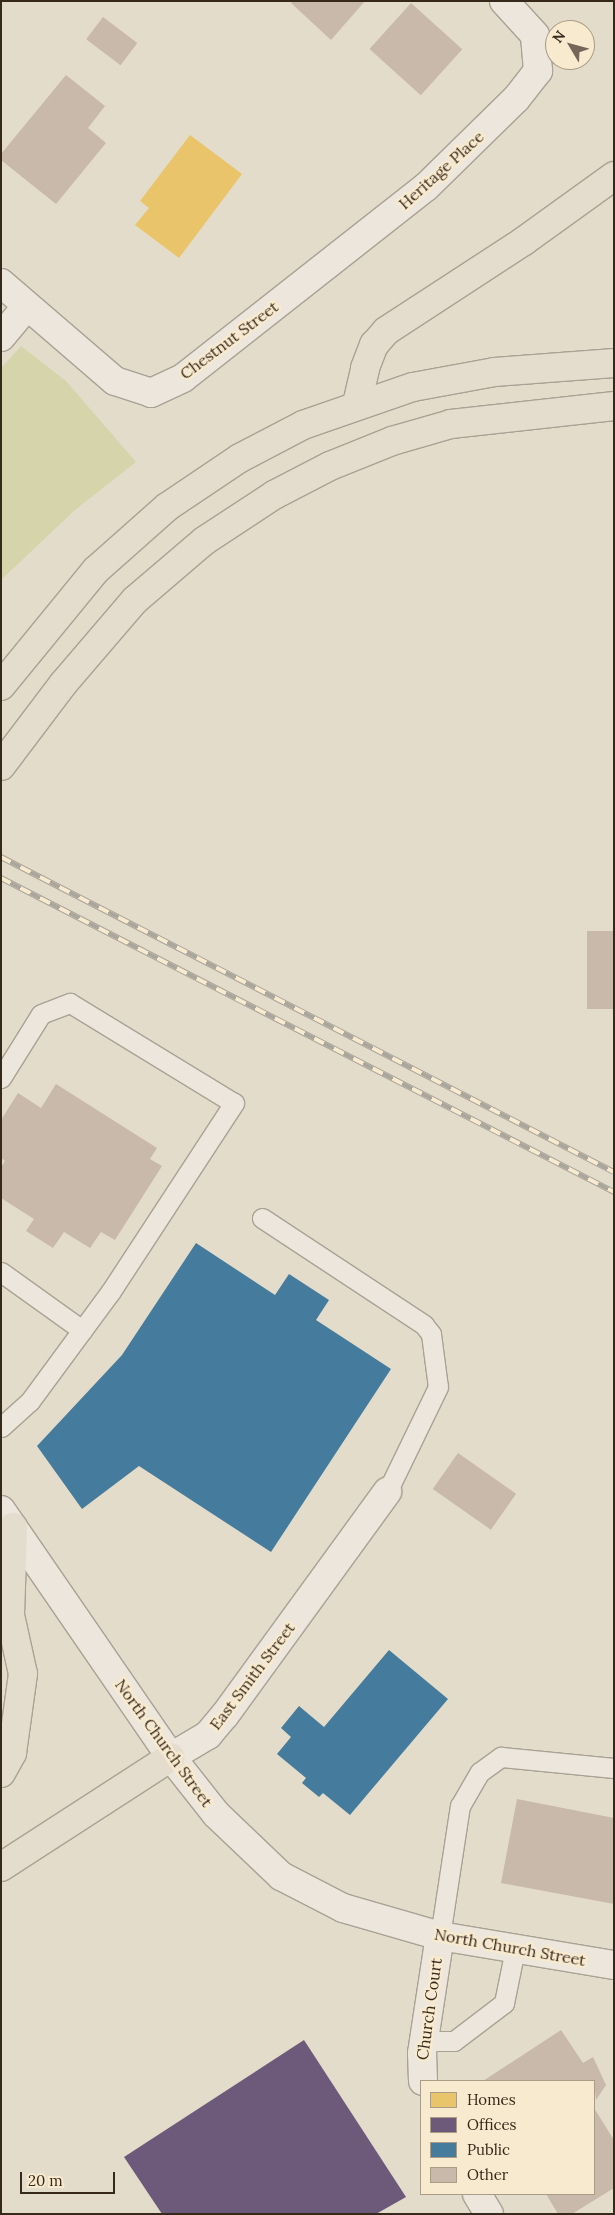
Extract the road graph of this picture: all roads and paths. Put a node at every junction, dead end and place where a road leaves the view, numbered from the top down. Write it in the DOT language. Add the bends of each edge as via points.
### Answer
graph roads {
  1 [pos="504,1"];
  2 [pos="614,176"];
  3 [pos="334,259"];
  4 [pos="1,283"];
  5 [pos="27,306"];
  6 [pos="1,338"];
  7 [pos="614,363"];
  8 [pos="357,404"];
  9 [pos="614,406"];
  10 [pos="1,686"];
  11 [pos="2,764"];
  12 [pos="1,1078"];
  13 [pos="262,1218"];
  14 [pos="1,1272"];
  15 [pos="82,1330"];
  16 [pos="1,1427"];
  17 [pos="388,1492"];
  18 [pos="7,1518"];
  19 [pos="171,1757"];
  20 [pos="614,1768"];
  21 [pos="1,1773"];
  22 [pos="1,1867"];
  23 [pos="440,1936"];
  24 [pos="515,1949"];
  25 [pos="614,1965"];
  26 [pos="424,2042"];
  27 [pos="422,2080"];
  28 [pos="478,2195"];
  29 [pos="489,2214"];
  1 -- 3 [label="street, Heritage Place" via="536,35 538,71 516,99 426,188"];
  2 -- 8 [label="main road" via="532,235 386,331 374,344 364,368"];
  3 -- 5 [label="street, Chestnut Street" via="183,378 151,393 116,381"];
  4 -- 5 [label="street, Chestnut Street"];
  5 -- 6 [label="street"];
  7 -- 8 [label="main road" via="495,372 413,387"];
  8 -- 10 [label="main road" via="303,425 240,458 167,507 96,570"];
  9 -- 11 [label="main road" via="451,424 392,440 330,466 274,495 204,541 135,600 63,684"];
  12 -- 15 [label="lane" via="41,1014 70,1003 234,1103"];
  13 -- 17 [label="lane" via="424,1325 431,1334 438,1387"];
  14 -- 15 [label="lane"];
  15 -- 16 [label="lane" via="30,1401"];
  17 -- 19 [label="street, East Smith Street" via="225,1715 208,1735"];
  18 -- 19 [label="street, North Church Street"];
  18 -- 21 [label="main road" via="10,1615 23,1674 12,1753"];
  19 -- 22 [label="main road, East Smith Street"];
  19 -- 23 [label="street, North Church Street" via="222,1821 281,1876 343,1908"];
  20 -- 23 [label="lane" via="501,1758 480,1772 460,1806"];
  23 -- 24 [label="street, North Church Street"];
  23 -- 26 [label="street, Church Court"];
  24 -- 25 [label="street, North Church Street"];
  24 -- 26 [label="lane" via="504,2004 454,2041"];
  26 -- 27 [label="street, Church Court"];
  28 -- 29 [label="street"];
}
